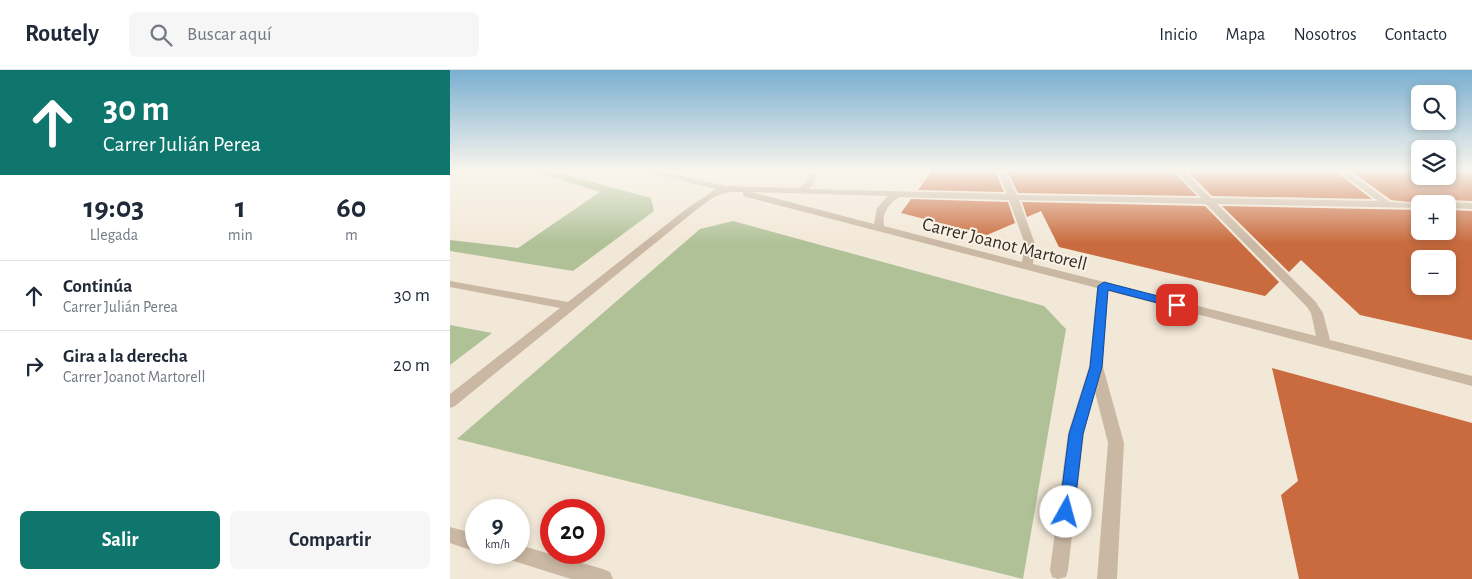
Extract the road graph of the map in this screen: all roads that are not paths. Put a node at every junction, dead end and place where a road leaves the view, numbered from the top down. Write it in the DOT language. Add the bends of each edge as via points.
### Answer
graph roads {
  1 [pos="711,195"];
  2 [pos="746,195"];
  3 [pos="898,195"];
  4 [pos="928,195"];
  5 [pos="1202,195"];
  6 [pos="1375,195"];
  7 [pos="1013,197"];
  8 [pos="1208,201"];
  9 [pos="1389,205"];
  10 [pos="1411,205"];
  11 [pos="1456,205"];
  12 [pos="1472,206"];
  13 [pos="880,229"];
  14 [pos="1027,267"];
  15 [pos="450,284"];
  16 [pos="1104,286"];
  17 [pos="571,306"];
  18 [pos="1324,343"];
  19 [pos="1096,367"];
  20 [pos="1472,381"];
  21 [pos="450,402"];
  22 [pos="450,535"];
  23 [pos="465,540"];
  24 [pos="530,558"];
  25 [pos="1060,570"];
  26 [pos="603,579"];
  27 [pos="1107,579"];
  1 -- 17 [label="street"];
  2 -- 13 [label="street, Carrer Joanot Martorell"];
  3 -- 13 [label="street" via="881,208"];
  4 -- 7 [label="street"];
  5 -- 8 [label="street"];
  6 -- 9 [label="street"];
  7 -- 8 [label="street"];
  7 -- 14 [label="street" via="1030,244"];
  8 -- 9 [label="street"];
  8 -- 18 [label="street" via="1311,304 1317,314"];
  9 -- 10 [label="street"];
  11 -- 12 [label="street"];
  13 -- 14 [label="street, Carrer Joanot Martorell"];
  14 -- 16 [label="street, Carrer Joanot Martorell"];
  15 -- 17 [label="street"];
  16 -- 18 [label="street, Carrer Joanot Martorell"];
  16 -- 19 [label="street"];
  17 -- 21 [label="street"];
  18 -- 20 [label="street, Carrer Joanot Martorell"];
  19 -- 25 [label="street" via="1076,434"];
  19 -- 27 [label="street" via="1116,444"];
  22 -- 23 [label="street"];
  24 -- 26 [label="street"];
}
